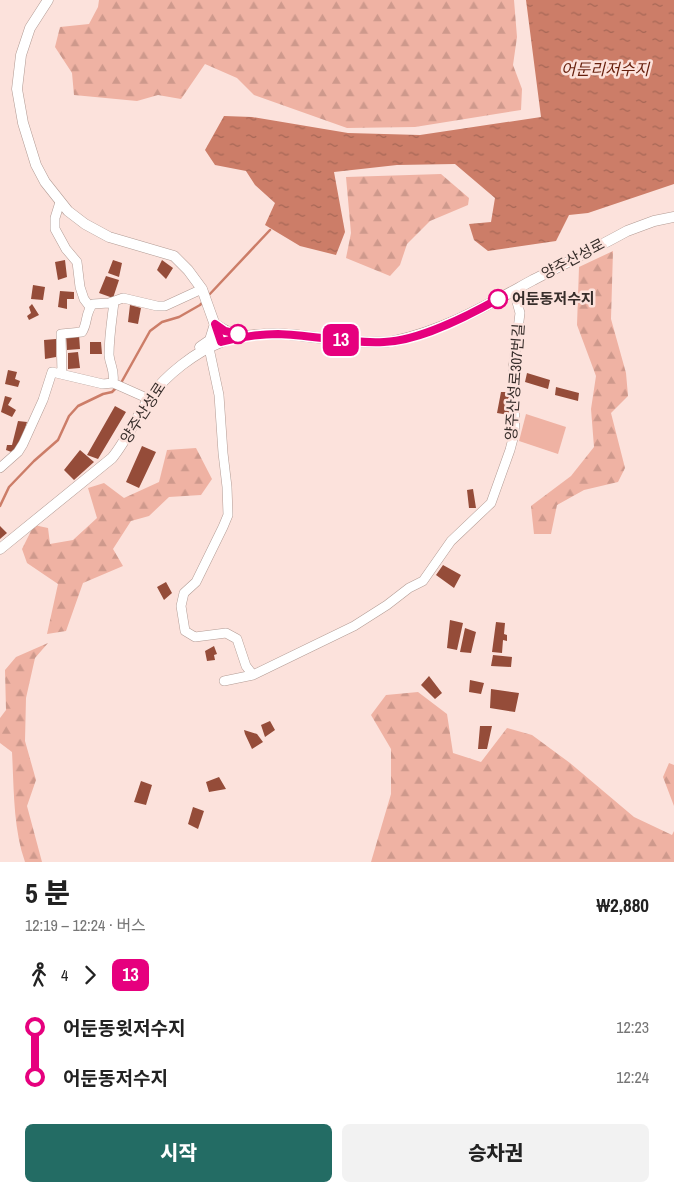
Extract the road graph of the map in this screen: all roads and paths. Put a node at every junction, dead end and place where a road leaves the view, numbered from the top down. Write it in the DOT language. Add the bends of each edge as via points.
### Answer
graph roads {
  1 [pos="48,0"];
  2 [pos="60,202"];
  3 [pos="674,217"];
  4 [pos="514,291"];
  5 [pos="203,292"];
  6 [pos="114,302"];
  7 [pos="90,306"];
  8 [pos="215,324"];
  9 [pos="267,335"];
  10 [pos="221,342"];
  11 [pos="208,348"];
  12 [pos="182,365"];
  13 [pos="62,374"];
  14 [pos="117,385"];
  15 [pos="148,399"];
  16 [pos="0,468"];
  17 [pos="0,549"];
  18 [pos="254,675"];
  19 [pos="224,681"];
  1 -- 2 [label="street" via="30,28 21,55 18,89 23,123 36,165"];
  2 -- 5 [label="street" via="85,224 109,237 174,256"];
  2 -- 7 [label="street" via="55,229 77,262 80,287"];
  3 -- 4 [label="street, 양주산성로" via="627,231"];
  4 -- 9 [label="street, 양주산성로" via="471,314 423,334 393,342"];
  4 -- 18 [label="street, 양주산성로307번길" via="520,313 513,369 515,431 491,502 451,540 423,582 354,626"];
  5 -- 6 [label="street" via="165,306 124,298"];
  5 -- 8 [label="street"];
  6 -- 7 [label="street"];
  6 -- 14 [label="street" via="109,353"];
  7 -- 13 [label="street" via="82,332 61,334"];
  8 -- 9 [label="street" via="230,333 261,331"];
  8 -- 10 [label="street"];
  8 -- 12 [label="street" via="210,340"];
  9 -- 10 [label="street, 양주산성로"];
  10 -- 11 [label="street, 양주산성로"];
  11 -- 12 [label="street, 양주산성로"];
  11 -- 18 [label="street" via="220,395 228,515 196,582 184,593 181,606 185,631 195,637 226,633 237,639 246,666"];
  12 -- 15 [label="street, 양주산성로"];
  13 -- 14 [label="street"];
  13 -- 16 [label="street" via="52,372 23,444"];
  14 -- 15 [label="street"];
  15 -- 17 [label="street, 양주산성로" via="126,440 112,458"];
  18 -- 19 [label="street, 양주산성로307번길"];
}
